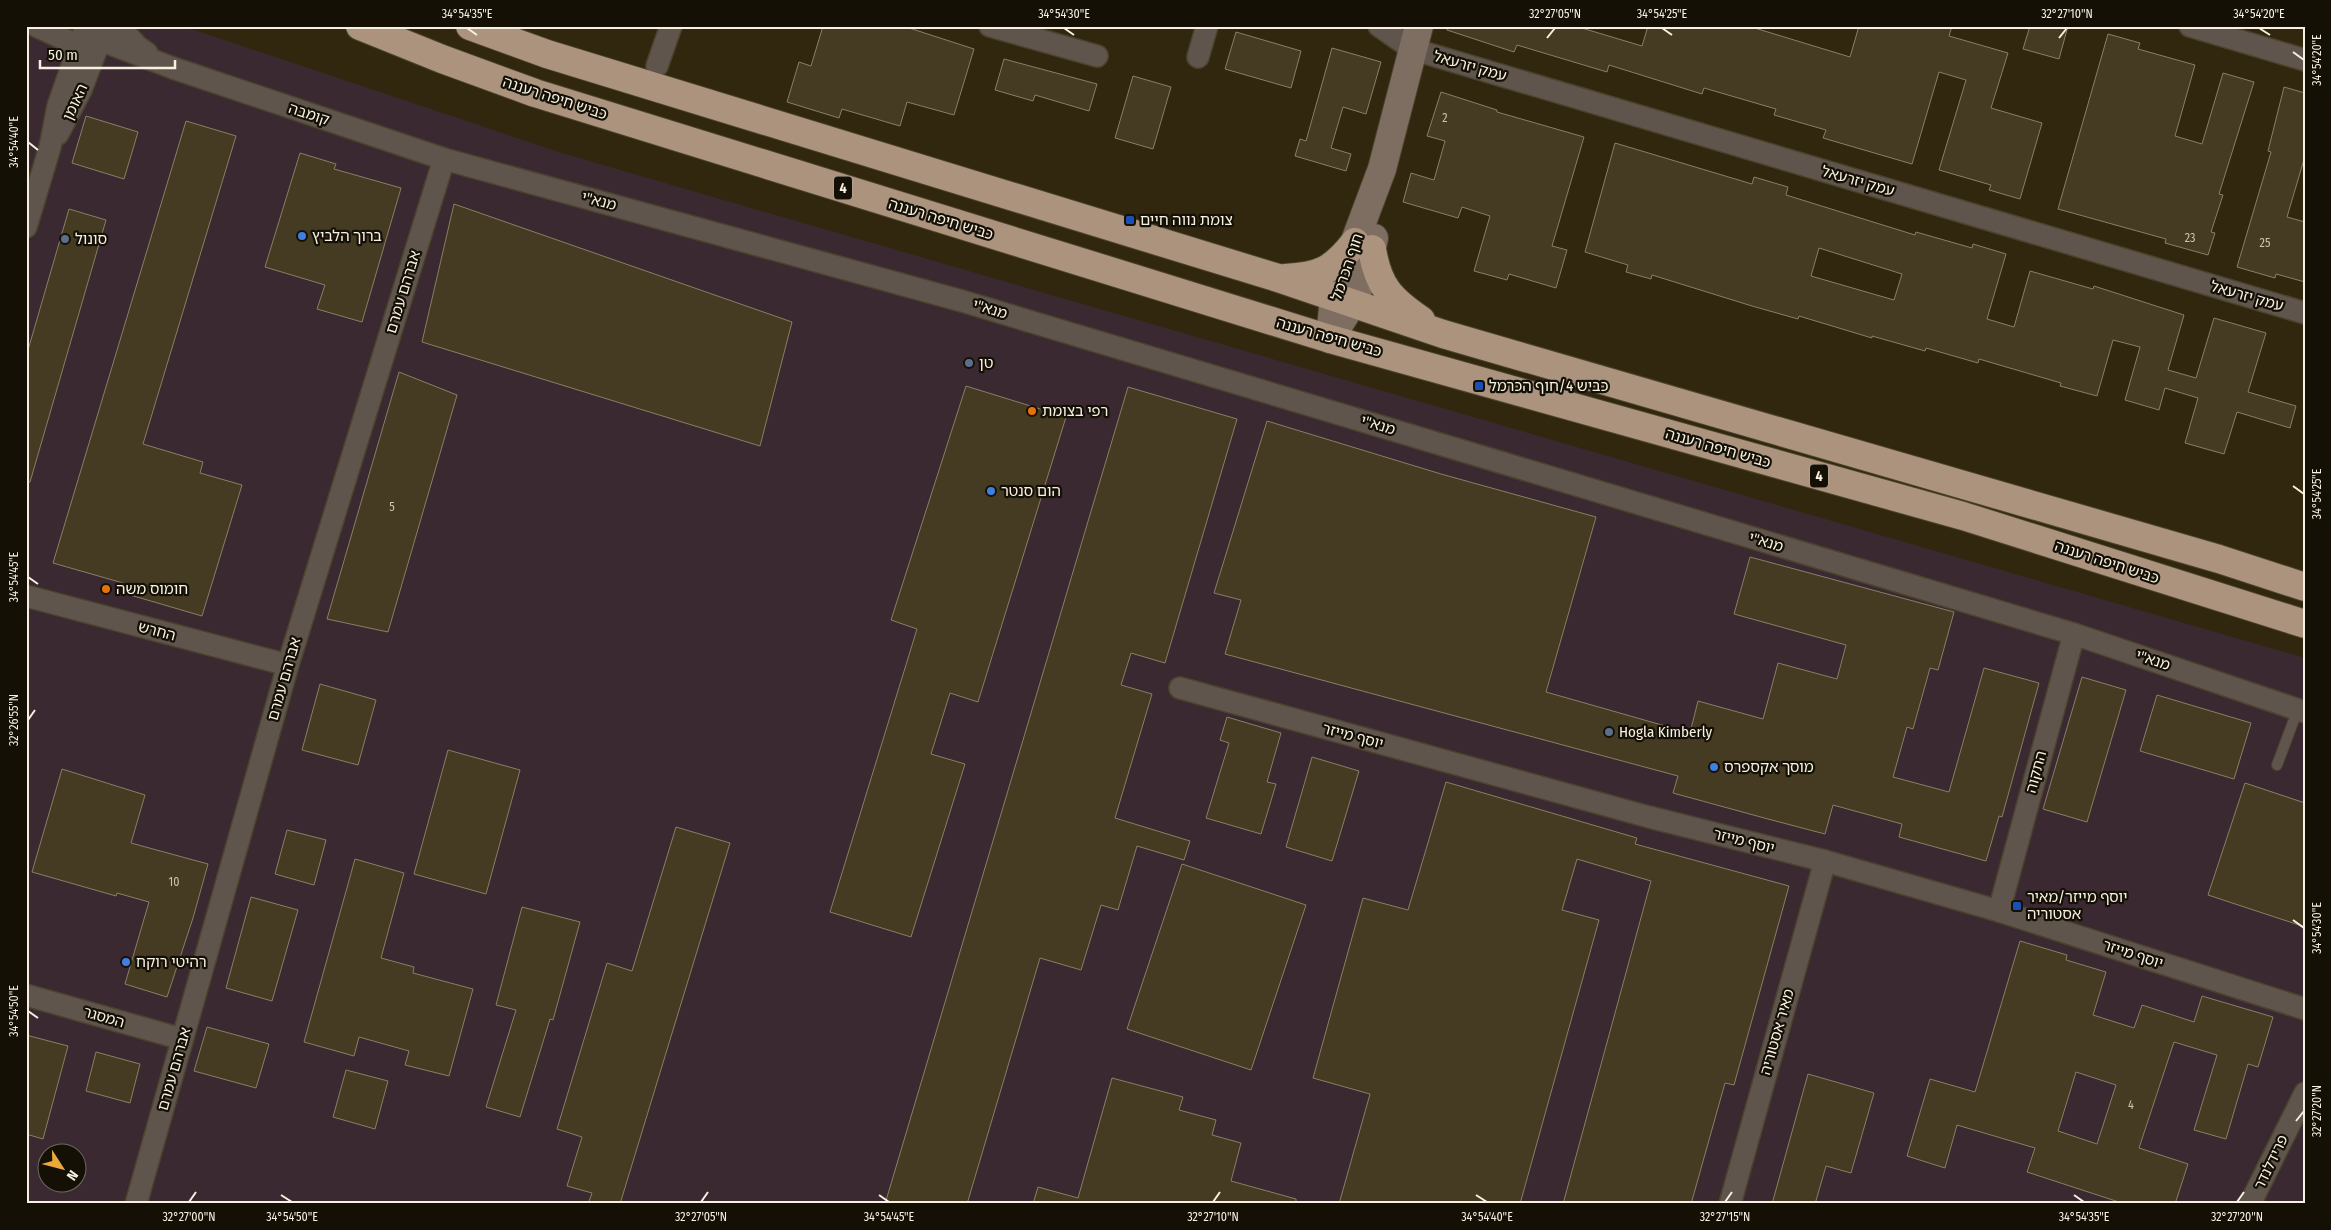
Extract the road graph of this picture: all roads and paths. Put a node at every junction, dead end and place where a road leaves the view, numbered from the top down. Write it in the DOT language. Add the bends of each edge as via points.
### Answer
graph roads {
  1 [pos="26,26"];
  2 [pos="36,26"];
  3 [pos="119,26"];
  4 [pos="360,26"];
  5 [pos="470,26"];
  6 [pos="671,26"];
  7 [pos="990,26"];
  8 [pos="1207,26"];
  9 [pos="1378,26"];
  10 [pos="2190,26"];
  11 [pos="92,33"];
  12 [pos="1416,38"];
  13 [pos="1097,56"];
  14 [pos="1198,57"];
  15 [pos="2305,60"];
  16 [pos="657,66"];
  17 [pos="173,68"];
  18 [pos="78,73"];
  19 [pos="444,159"];
  20 [pos="26,227"];
  21 [pos="1363,246"];
  22 [pos="1278,278"];
  23 [pos="1343,300"];
  24 [pos="2305,313"];
  25 [pos="1443,334"];
  26 [pos="1330,339"];
  27 [pos="2305,587"];
  28 [pos="26,596"];
  29 [pos="2305,624"];
  30 [pos="2074,634"];
  31 [pos="288,665"];
  32 [pos="1180,688"];
  33 [pos="2301,711"];
  34 [pos="2276,765"];
  35 [pos="1825,861"];
  36 [pos="1999,911"];
  37 [pos="26,996"];
  38 [pos="2305,1009"];
  39 [pos="182,1039"];
  40 [pos="2305,1093"];
  41 [pos="136,1204"];
  42 [pos="1730,1204"];
  43 [pos="2250,1204"];
  1 -- 18 [label="street"];
  2 -- 11 [label="street, קומבה"];
  3 -- 17 [label="street, קומבה" via="137,46"];
  4 -- 26 [label="highway, כביש חיפה רעננה / 4" via="535,93"];
  5 -- 22 [label="highway, 4" via="547,54"];
  6 -- 16 [label="street"];
  7 -- 13 [label="street"];
  8 -- 14 [label="street"];
  9 -- 12 [label="street, עמק יזרעאל"];
  10 -- 15 [label="street"];
  11 -- 17 [label="street, קומבה"];
  11 -- 18 [label="street, האומן"];
  12 -- 21 [label="street, חוף הכרמל"];
  12 -- 24 [label="street, עמק יזרעאל"];
  17 -- 19 [label="street, קומבה"];
  18 -- 20 [label="street, האומן" via="72,111 50,147"];
  19 -- 30 [label="street, מנא\"י" via="962,301"];
  19 -- 31 [label="street, אברהם עמרם"];
  21 -- 22 [label="highway" via="1330,269 1310,276"];
  21 -- 23 [label="street, חוף הכרמל"];
  21 -- 25 [label="highway" via="1384,288 1400,306"];
  22 -- 23 [label="highway, 4"];
  23 -- 25 [label="highway, 4"];
  23 -- 26 [label="street, חוף הכרמל"];
  25 -- 27 [label="highway, 4" via="2219,559"];
  26 -- 29 [label="highway, כביש חיפה רעננה / 4" via="1963,516"];
  28 -- 31 [label="street, החרש"];
  30 -- 33 [label="street, מנא\"י"];
  30 -- 36 [label="street, התקוה"];
  31 -- 39 [label="street, אברהם עמרם"];
  32 -- 35 [label="street, יוסף מייזר" via="1649,817"];
  33 -- 34 [label="lane"];
  35 -- 36 [label="street, יוסף מייזר"];
  35 -- 42 [label="street, מאיר אסטוריה"];
  36 -- 38 [label="street, יוסף מייזר"];
  37 -- 39 [label="street, המסגר"];
  39 -- 41 [label="street, אברהם עמרם"];
  40 -- 43 [label="street, פרידלנדר"];
}
